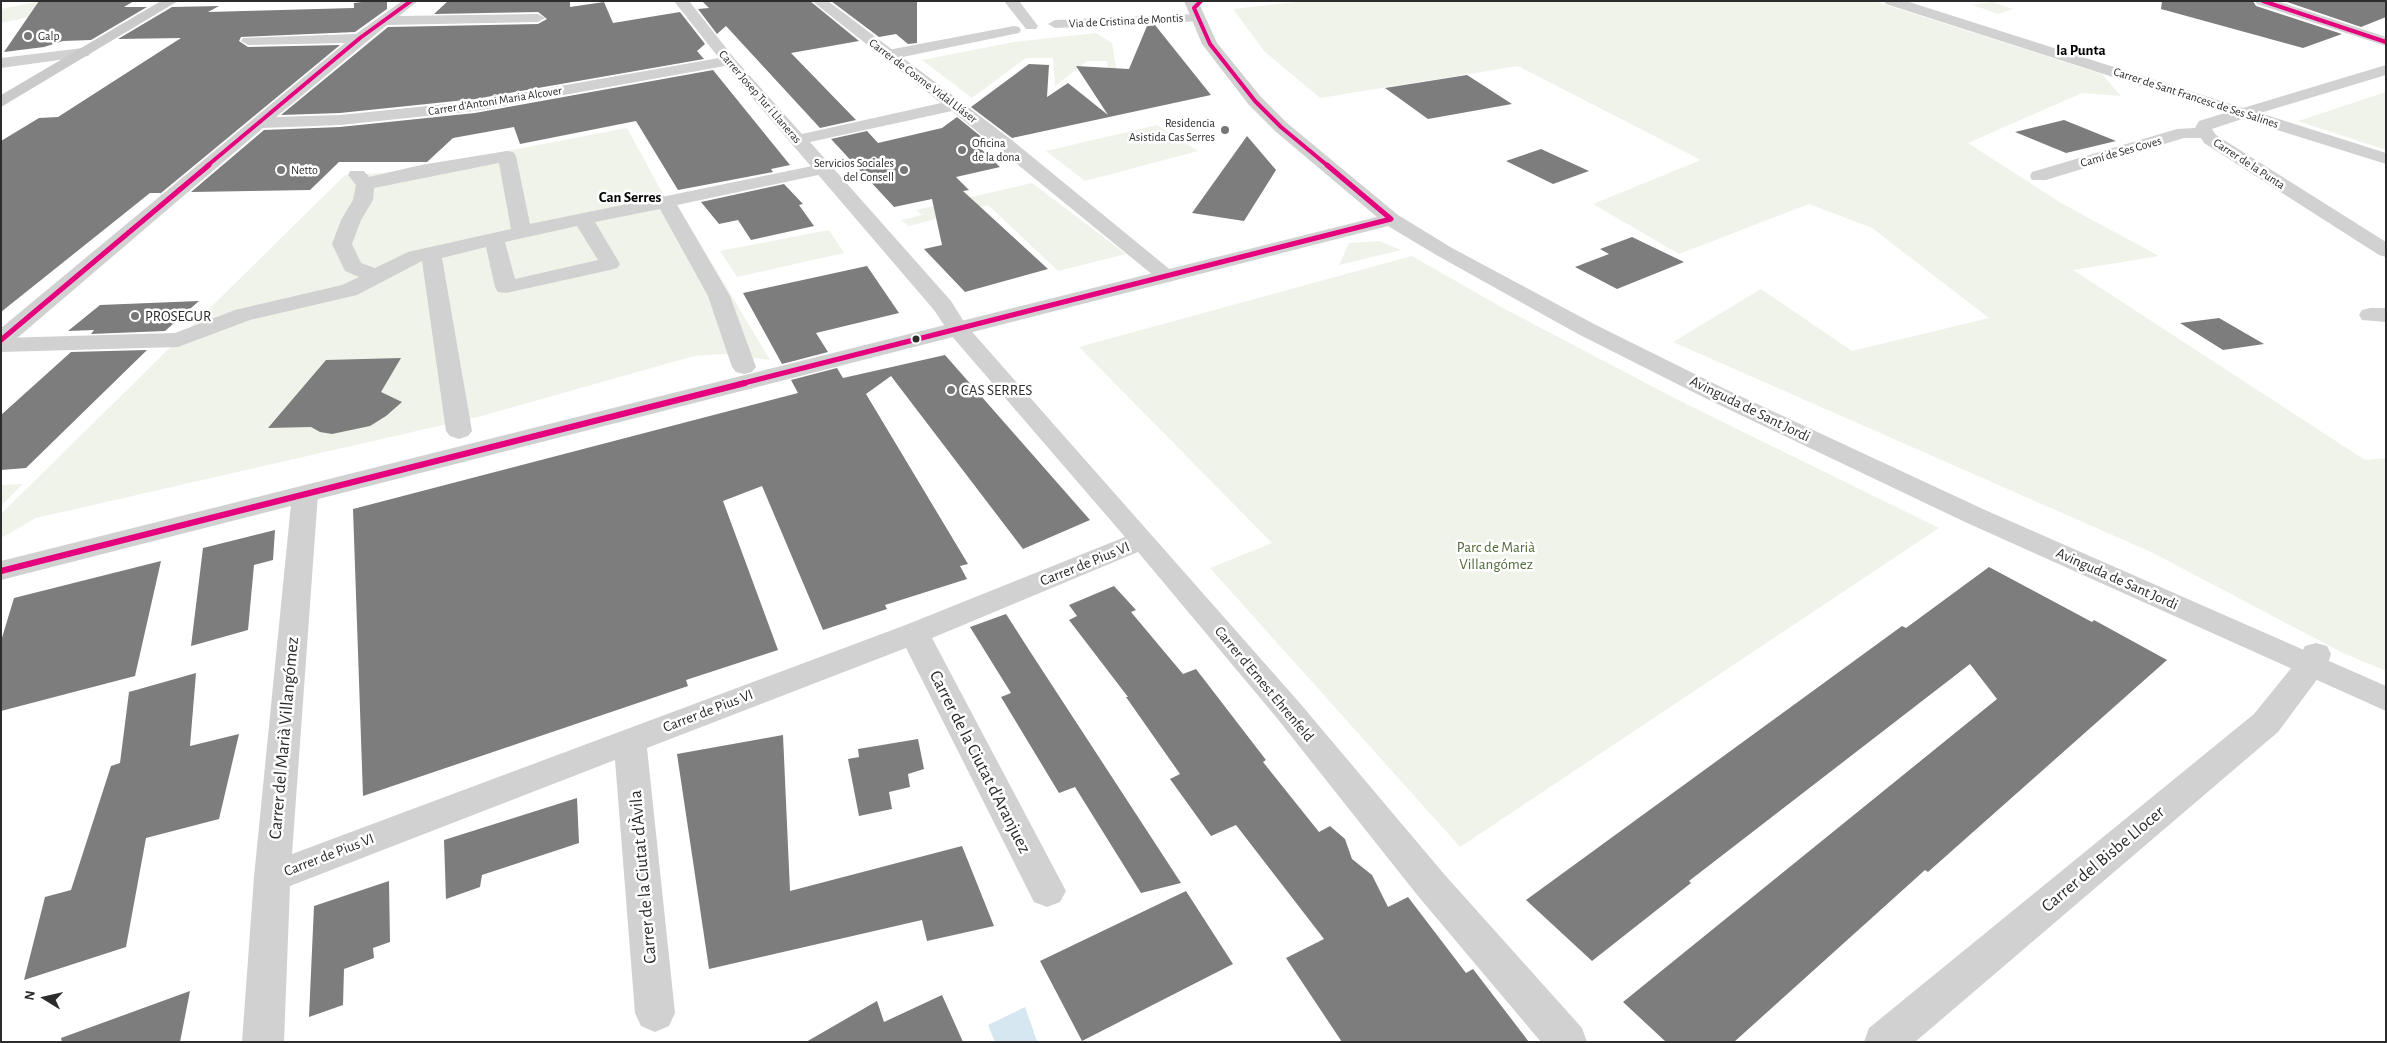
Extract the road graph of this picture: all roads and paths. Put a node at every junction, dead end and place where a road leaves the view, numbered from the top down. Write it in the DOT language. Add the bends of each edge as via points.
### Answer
graph roads {
  1 [pos="171,1"];
  2 [pos="411,1"];
  3 [pos="681,1"];
  4 [pos="819,1"];
  5 [pos="1011,1"];
  6 [pos="1891,1"];
  7 [pos="2262,1"];
  8 [pos="1196,7"];
  9 [pos="538,18"];
  10 [pos="386,21"];
  11 [pos="1024,25"];
  12 [pos="360,38"];
  13 [pos="248,41"];
  14 [pos="2386,42"];
  15 [pos="83,53"];
  16 [pos="888,55"];
  17 [pos="729,61"];
  18 [pos="1,63"];
  19 [pos="2386,70"];
  20 [pos="1,102"];
  21 [pos="954,105"];
  22 [pos="2243,113"];
  23 [pos="260,123"];
  24 [pos="2204,133"];
  25 [pos="797,140"];
  26 [pos="2386,160"];
  27 [pos="822,169"];
  28 [pos="2039,176"];
  29 [pos="666,202"];
  30 [pos="583,219"];
  31 [pos="1391,219"];
  32 [pos="522,232"];
  33 [pos="494,239"];
  34 [pos="2386,251"];
  35 [pos="431,254"];
  36 [pos="376,276"];
  37 [pos="1166,276"];
  38 [pos="958,329"];
  39 [pos="1,340"];
  40 [pos="1,345"];
  41 [pos="744,367"];
  42 [pos="459,431"];
  43 [pos="305,494"];
  44 [pos="1142,540"];
  45 [pos="1,571"];
  46 [pos="914,633"];
  47 [pos="2313,660"];
  48 [pos="2386,698"];
  49 [pos="630,742"];
  50 [pos="272,877"];
  51 [pos="1047,891"];
  52 [pos="655,1013"];
  53 [pos="263,1042"];
  54 [pos="1567,1042"];
  55 [pos="1884,1042"];
  1 -- 15 [label="main road"];
  2 -- 10 [label="street"];
  3 -- 17 [label="street, Carrer Josep Tur i Llaneras"];
  4 -- 16 [label="street, Carrer de Cosme Vidal Lláser"];
  5 -- 11 [label="street"];
  6 -- 22 [label="street, Carrer de Sant Francesc de Ses Salines"];
  7 -- 14 [label="street"];
  8 -- 11 [label="street, Via de Cristina de Montis" via="1055,24 1039,20"];
  8 -- 31 [label="street, Avinguda de Sant Jordi" via="1210,44 1255,101 1281,127"];
  9 -- 10 [label="street"];
  10 -- 12 [label="street"];
  11 -- 16 [label="street, Via de Cristina de Montis"];
  12 -- 13 [label="street"];
  12 -- 23 [label="street"];
  15 -- 18 [label="street"];
  15 -- 20 [label="main road"];
  16 -- 21 [label="street, Carrer de Cosme Vidal Lláser"];
  17 -- 23 [label="street, Carrer d'Antoni Maria Alcover" via="475,106 340,120"];
  17 -- 25 [label="street, Carrer Josep Tur i Llaneras"];
  19 -- 22 [label="street, Carrer de la Punta"];
  21 -- 25 [label="street"];
  21 -- 37 [label="street, Carrer de Cosme Vidal Lláser"];
  22 -- 24 [label="street, Carrer de la Punta" via="2205,125"];
  22 -- 26 [label="street, Carrer de Sant Francesc de Ses Salines"];
  23 -- 39 [label="street"];
  24 -- 28 [label="street, Camí de Ses Coves" via="2183,134"];
  24 -- 34 [label="street, Carrer de la Punta"];
  25 -- 27 [label="street, Carrer Josep Tur i Llaneras"];
  27 -- 29 [label="street"];
  27 -- 38 [label="street, Carrer Josep Tur i Llaneras" via="943,306"];
  29 -- 30 [label="street"];
  29 -- 41 [label="street" via="719,296"];
  30 -- 32 [label="street"];
  30 -- 33 [label="street" via="610,264 506,287"];
  31 -- 37 [label="street"];
  31 -- 47 [label="street, Avinguda de Sant Jordi" via="1586,328 1716,394 1975,516"];
  32 -- 33 [label="street"];
  32 -- 36 [label="street" via="507,156 361,180 362,200 342,244 352,266"];
  33 -- 35 [label="street"];
  35 -- 36 [label="street" via="416,256"];
  35 -- 42 [label="street"];
  36 -- 40 [label="street" via="349,290 242,315 178,340"];
  37 -- 38 [label="street"];
  38 -- 43 [label="street"];
  38 -- 44 [label="street, Carrer d'Ernest Ehrenfeld"];
  43 -- 45 [label="street"];
  43 -- 50 [label="street, Carrer del Marià Villangómez"];
  44 -- 46 [label="street, Carrer de Pius VI"];
  44 -- 54 [label="street, Carrer d'Ernest Ehrenfeld"];
  46 -- 49 [label="street, Carrer de Pius VI"];
  46 -- 51 [label="street, Carrer de la Ciutat d'Aranjuez"];
  47 -- 48 [label="street, Avinguda de Sant Jordi"];
  47 -- 55 [label="street, Carrer del Bisbe Llocer" via="2266,724"];
  49 -- 50 [label="street, Carrer de Pius VI" via="580,758"];
  49 -- 52 [label="street, Carrer de la Ciutat d'Àvila"];
  50 -- 53 [label="street, Carrer del Marià Villangómez"];
}
